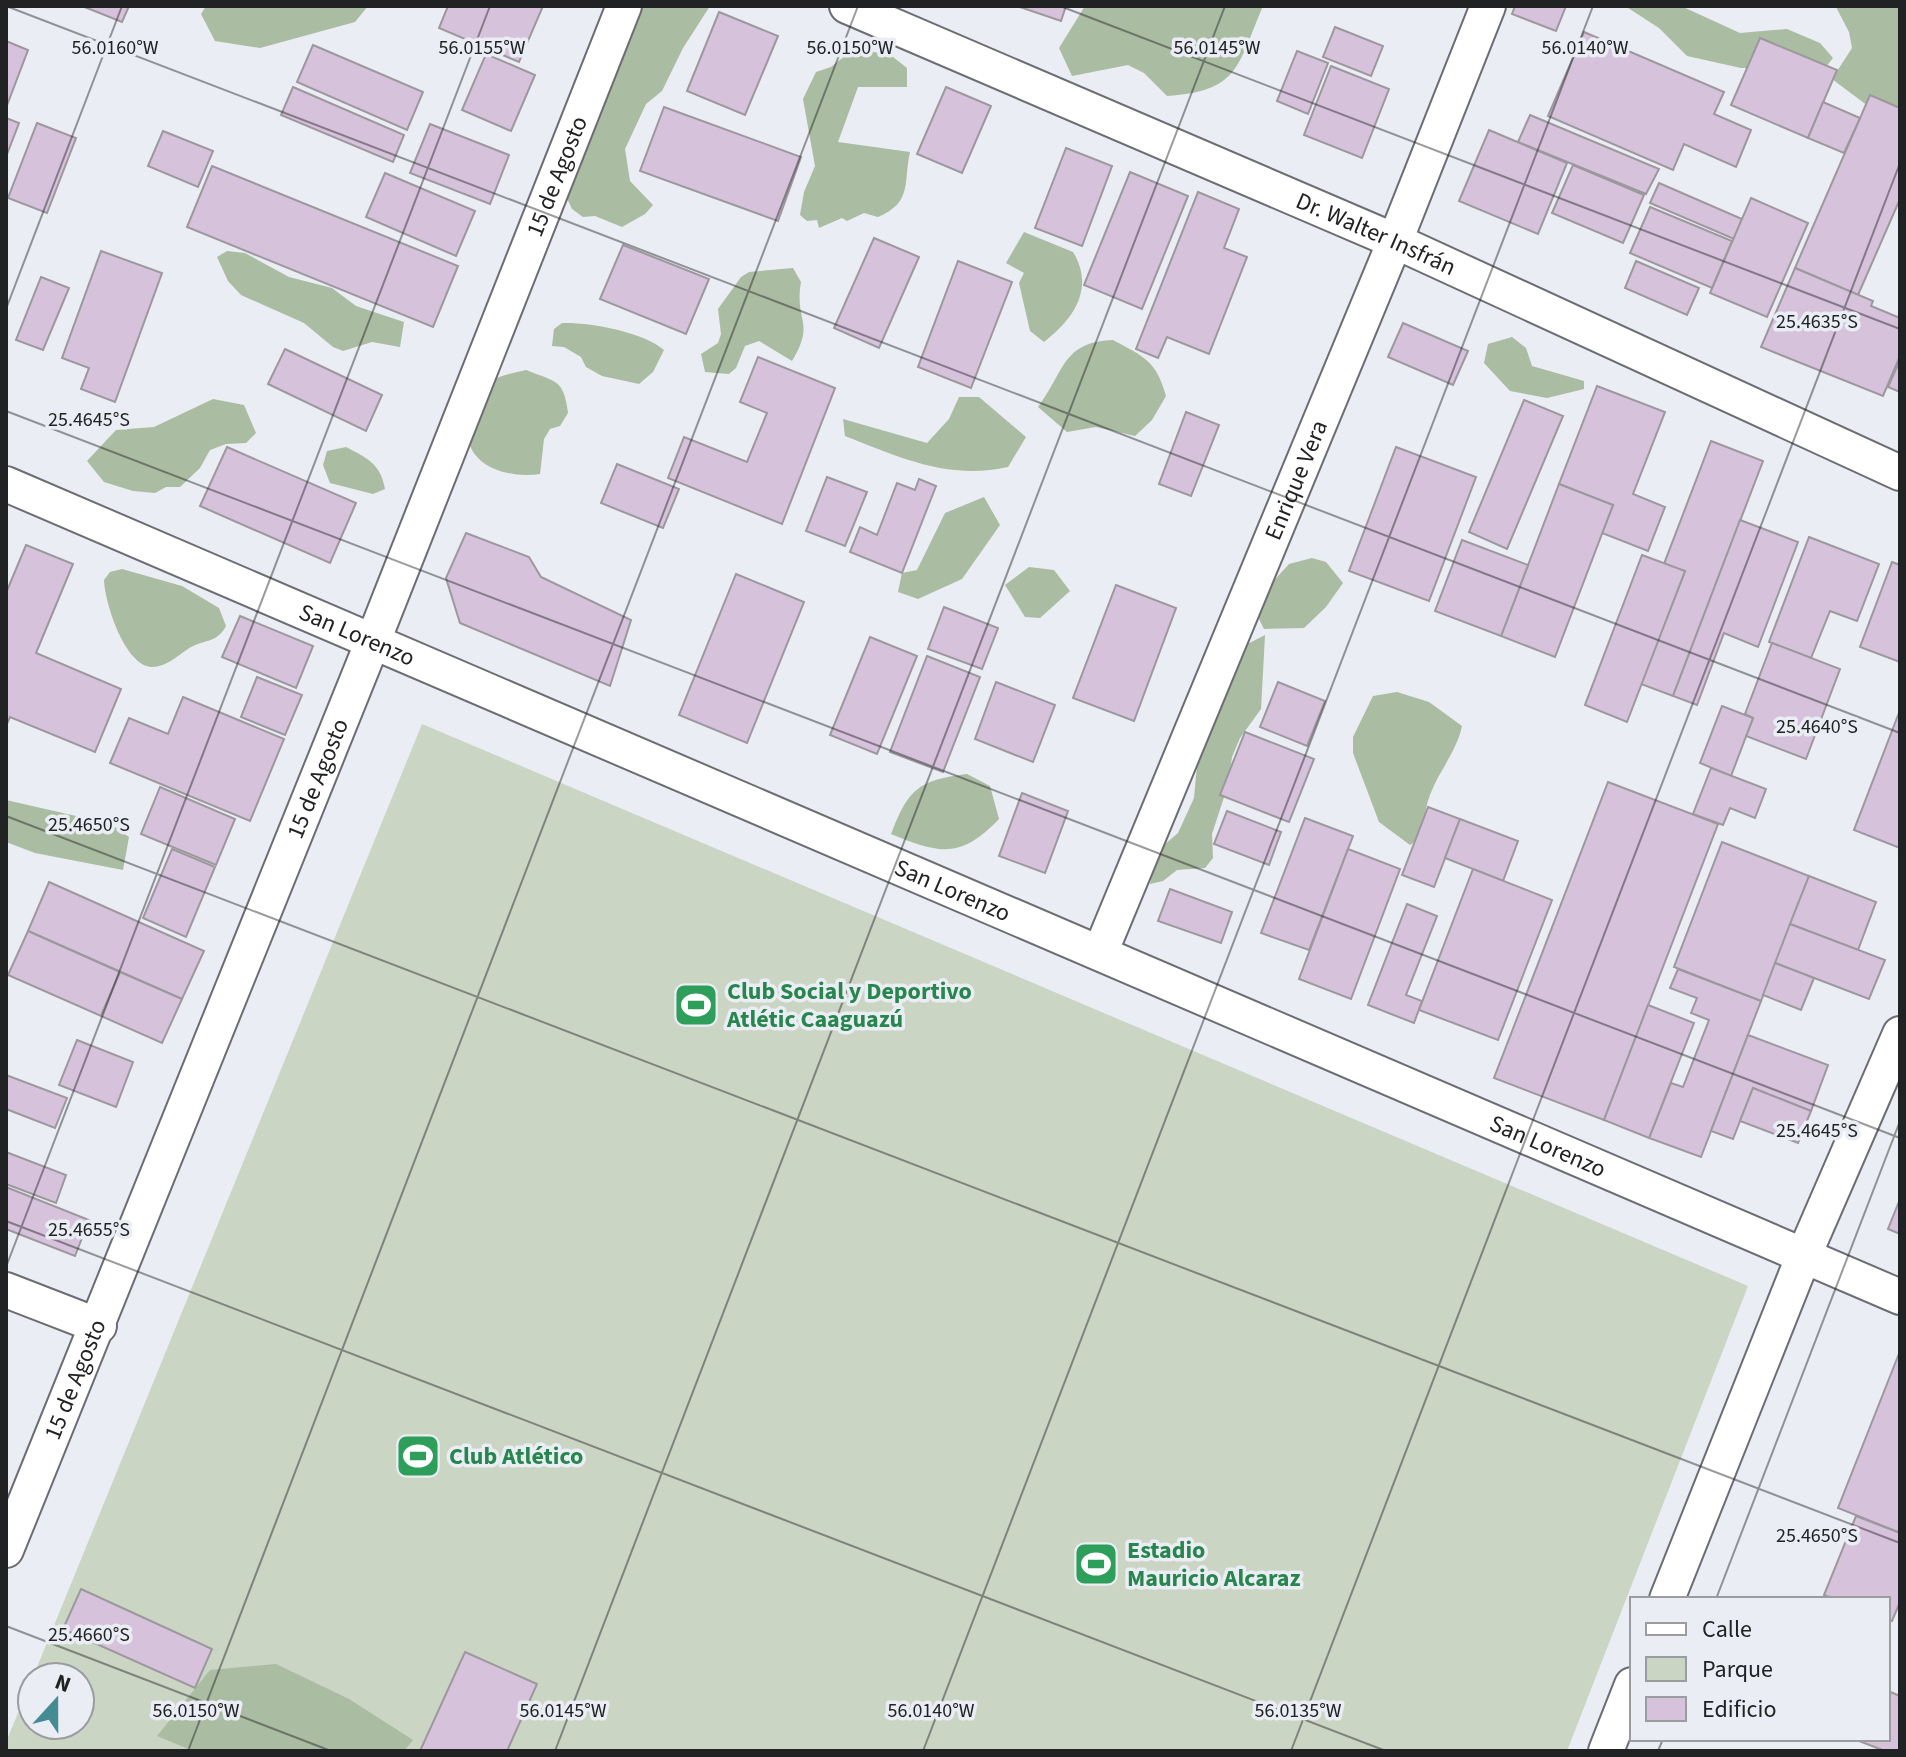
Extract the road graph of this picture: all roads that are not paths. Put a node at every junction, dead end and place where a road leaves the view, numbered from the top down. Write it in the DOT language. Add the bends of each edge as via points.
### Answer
graph roads {
  1 [pos="624,6"];
  2 [pos="847,6"];
  3 [pos="1488,6"];
  4 [pos="1395,241"];
  5 [pos="1900,473"];
  6 [pos="6,484"];
  7 [pos="373,641"];
  8 [pos="1100,953"];
  9 [pos="1900,1034"];
  10 [pos="1804,1255"];
  11 [pos="6,1290"];
  12 [pos="1900,1297"];
  13 [pos="99,1326"];
  14 [pos="6,1550"];
  15 [pos="1668,1597"];
  16 [pos="1630,1690"];
  17 [pos="1606,1751"];
  1 -- 7 [label="street, 15 de Agosto"];
  2 -- 4 [label="street, Dr. Walter Insfrán"];
  3 -- 4 [label="street, Enrique Vera"];
  4 -- 5 [label="street, Dr. Walter Insfrán"];
  4 -- 8 [label="street, Enrique Vera"];
  6 -- 7 [label="street, San Lorenzo"];
  7 -- 8 [label="street, San Lorenzo"];
  7 -- 13 [label="street, 15 de Agosto"];
  8 -- 10 [label="street, San Lorenzo"];
  9 -- 10 [label="street"];
  10 -- 12 [label="street, San Lorenzo"];
  10 -- 15 [label="street"];
  11 -- 13 [label="street"];
  13 -- 14 [label="street, 15 de Agosto"];
  16 -- 17 [label="street"];
}
